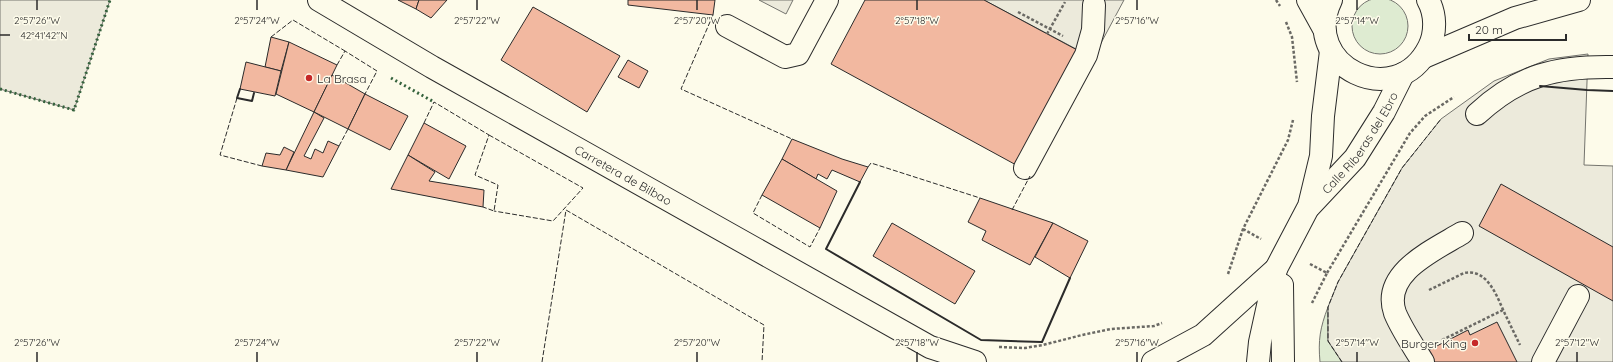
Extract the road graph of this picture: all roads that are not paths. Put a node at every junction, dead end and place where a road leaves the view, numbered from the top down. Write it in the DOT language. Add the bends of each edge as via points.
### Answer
graph roads {
  1 [pos="319,0"];
  2 [pos="827,0"];
  3 [pos="1308,0"];
  4 [pos="1331,0"];
  5 [pos="1428,0"];
  6 [pos="1579,0"];
  7 [pos="1094,4"];
  8 [pos="727,26"];
  9 [pos="1324,29"];
  10 [pos="1331,51"];
  11 [pos="1424,57"];
  12 [pos="1613,67"];
  13 [pos="1403,74"];
  14 [pos="1477,114"];
  15 [pos="1026,168"];
  16 [pos="1309,206"];
  17 [pos="1462,233"];
  18 [pos="1281,260"];
  19 [pos="1578,296"];
  20 [pos="930,347"];
  21 [pos="946,362"];
  22 [pos="975,362"];
  23 [pos="1153,362"];
  24 [pos="1258,362"];
  25 [pos="1283,362"];
  26 [pos="1423,362"];
  27 [pos="1543,362"];
  1 -- 20 [label="street, Carretera de Bilbao" via="432,67"];
  2 -- 8 [label="street" via="798,54 785,57"];
  3 -- 9 [label="street"];
  4 -- 9 [label="street" via="1326,10"];
  5 -- 11 [label="street" via="1435,24 1432,41"];
  6 -- 11 [label="street" via="1515,18"];
  7 -- 15 [label="street" via="1093,30 1086,55"];
  9 -- 10 [label="street"];
  10 -- 13 [label="street" via="1341,64 1355,74 1370,79 1387,79"];
  10 -- 16 [label="street, Calle Riberas del Ebro" via="1321,156"];
  11 -- 13 [label="street"];
  12 -- 14 [label="street" via="1573,67 1530,78 1511,88"];
  13 -- 16 [label="street, Calle Riberas del Ebro" via="1384,112 1355,158"];
  16 -- 18 [label="street, Calle Riberas del Ebro"];
  17 -- 26 [label="street" via="1411,266 1395,285 1395,313"];
  18 -- 23 [label="street, Calle Riberas del Ebro" via="1203,335"];
  18 -- 24 [label="street, Calle Riberas del Ebro" via="1260,342"];
  18 -- 25 [label="street"];
  19 -- 27 [label="street"];
  20 -- 21 [label="street"];
  20 -- 22 [label="street"];
}
